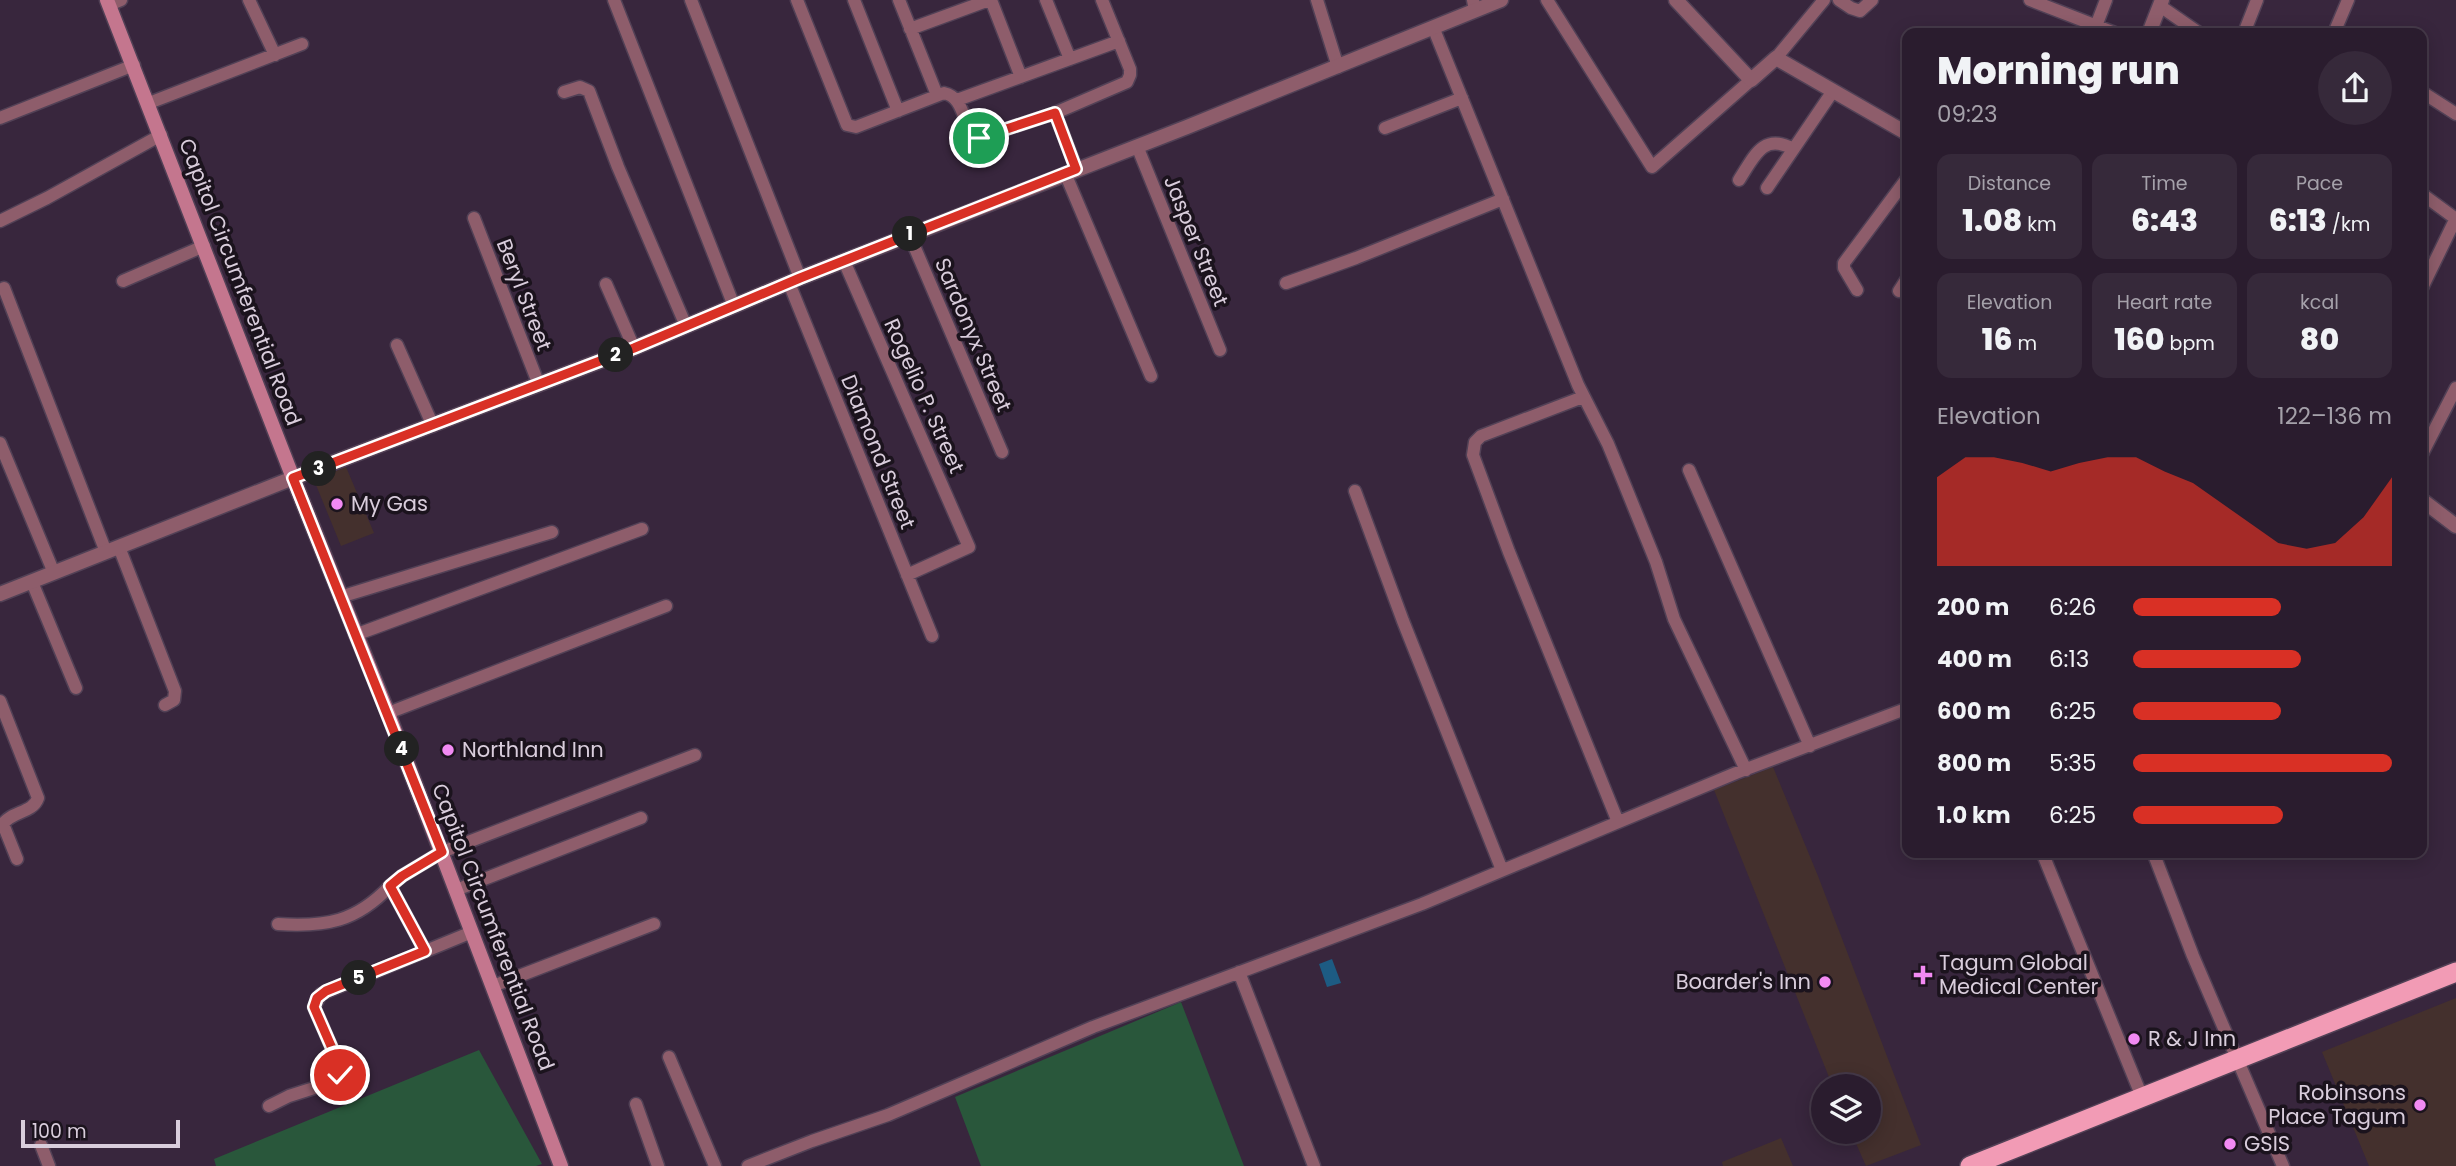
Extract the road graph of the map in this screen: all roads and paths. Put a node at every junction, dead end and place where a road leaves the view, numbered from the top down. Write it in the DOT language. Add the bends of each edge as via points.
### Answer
graph roads {
  1 [pos="249,0"];
  2 [pos="614,0"];
  3 [pos="691,0"];
  4 [pos="797,0"];
  5 [pos="854,0"];
  6 [pos="899,0"];
  7 [pos="944,0"];
  8 [pos="990,0"];
  9 [pos="1046,0"];
  10 [pos="1102,0"];
  11 [pos="1317,0"];
  12 [pos="1501,0"];
  13 [pos="1547,0"];
  14 [pos="1676,0"];
  15 [pos="1824,0"];
  16 [pos="1839,0"];
  17 [pos="1872,0"];
  18 [pos="2030,0"];
  19 [pos="2106,0"];
  20 [pos="2257,0"];
  21 [pos="2348,0"];
  22 [pos="113,2"];
  23 [pos="2161,3"];
  24 [pos="1474,5"];
  25 [pos="950,13"];
  26 [pos="2096,26"];
  27 [pos="1433,27"];
  28 [pos="2101,28"];
  29 [pos="2151,28"];
  30 [pos="2193,28"];
  31 [pos="2246,28"];
  32 [pos="2336,28"];
  33 [pos="910,29"];
  34 [pos="1119,41"];
  35 [pos="302,44"];
  36 [pos="275,55"];
  37 [pos="1776,58"];
  38 [pos="1070,59"];
  39 [pos="134,65"];
  40 [pos="1338,66"];
  41 [pos="1021,77"];
  42 [pos="1751,80"];
  43 [pos="1833,91"];
  44 [pos="564,92"];
  45 [pos="937,95"];
  46 [pos="2427,95"];
  47 [pos="1462,98"];
  48 [pos="957,100"];
  49 [pos="149,103"];
  50 [pos="898,111"];
  51 [pos="1055,113"];
  52 [pos="2456,114"];
  53 [pos="0,118"];
  54 [pos="1385,128"];
  55 [pos="1902,131"];
  56 [pos="162,135"];
  57 [pos="1137,146"];
  58 [pos="1793,149"];
  59 [pos="1071,171"];
  60 [pos="1739,180"];
  61 [pos="1902,185"];
  62 [pos="1767,188"];
  63 [pos="2427,198"];
  64 [pos="1503,200"];
  65 [pos="474,218"];
  66 [pos="2456,219"];
  67 [pos="0,221"];
  68 [pos="909,234"];
  69 [pos="204,246"];
  70 [pos="844,261"];
  71 [pos="2427,278"];
  72 [pos="123,281"];
  73 [pos="794,281"];
  74 [pos="1286,283"];
  75 [pos="606,284"];
  76 [pos="1902,286"];
  77 [pos="4,288"];
  78 [pos="1857,290"];
  79 [pos="1899,291"];
  80 [pos="734,306"];
  81 [pos="686,327"];
  82 [pos="397,345"];
  83 [pos="634,348"];
  84 [pos="1220,350"];
  85 [pos="1151,376"];
  86 [pos="539,385"];
  87 [pos="2456,388"];
  88 [pos="1583,397"];
  89 [pos="433,426"];
  90 [pos="0,443"];
  91 [pos="2427,444"];
  92 [pos="1002,452"];
  93 [pos="1689,470"];
  94 [pos="293,478"];
  95 [pos="1355,491"];
  96 [pos="2427,504"];
  97 [pos="2456,526"];
  98 [pos="642,529"];
  99 [pos="552,532"];
  100 [pos="113,550"];
  101 [pos="54,573"];
  102 [pos="907,575"];
  103 [pos="32,582"];
  104 [pos="0,594"];
  105 [pos="340,597"];
  106 [pos="666,606"];
  107 [pos="355,635"];
  108 [pos="932,636"];
  109 [pos="76,688"];
  110 [pos="0,701"];
  111 [pos="165,705"];
  112 [pos="1902,710"];
  113 [pos="388,713"];
  114 [pos="1810,746"];
  115 [pos="695,755"];
  116 [pos="1746,770"];
  117 [pos="641,818"];
  118 [pos="1618,822"];
  119 [pos="442,852"];
  120 [pos="2044,858"];
  121 [pos="2155,858"];
  122 [pos="17,859"];
  123 [pos="1502,870"];
  124 [pos="390,886"];
  125 [pos="456,890"];
  126 [pos="278,924"];
  127 [pos="654,924"];
  128 [pos="472,932"];
  129 [pos="425,951"];
  130 [pos="1239,972"];
  131 [pos="2456,972"];
  132 [pos="493,986"];
  133 [pos="669,1057"];
  134 [pos="2236,1059"];
  135 [pos="2142,1097"];
  136 [pos="636,1104"];
  137 [pos="269,1106"];
  138 [pos="41,1145"];
  139 [pos="49,1166"];
  140 [pos="561,1166"];
  141 [pos="659,1166"];
  142 [pos="715,1166"];
  143 [pos="748,1166"];
  144 [pos="1314,1166"];
  145 [pos="1970,1166"];
  146 [pos="2283,1166"];
  1 -- 36 [label="street"];
  2 -- 80 [label="street"];
  3 -- 73 [label="street, Diamond Street"];
  4 -- 50 [label="street" via="847,125 856,127"];
  5 -- 50 [label="street"];
  6 -- 33 [label="street"];
  7 -- 25 [label="street"];
  8 -- 25 [label="street"];
  8 -- 41 [label="street"];
  9 -- 38 [label="street"];
  10 -- 34 [label="street"];
  11 -- 40 [label="street"];
  12 -- 24 [label="street"];
  13 -- 42 [label="street" via="1651,167"];
  14 -- 42 [label="street"];
  15 -- 37 [label="street"];
  16 -- 17 [label="street" via="1860,11"];
  18 -- 26 [label="street"];
  19 -- 26 [label="street"];
  20 -- 31 [label="street"];
  21 -- 32 [label="street"];
  22 -- 39 [label="main road, Capitol Circumferential Road"];
  23 -- 29 [label="street"];
  23 -- 30 [label="street"];
  24 -- 27 [label="street"];
  25 -- 33 [label="street"];
  26 -- 28 [label="street"];
  27 -- 40 [label="street"];
  27 -- 47 [label="street"];
  33 -- 45 [label="street"];
  34 -- 38 [label="street"];
  34 -- 51 [label="street" via="1129,69 1127,82"];
  35 -- 36 [label="street"];
  36 -- 49 [label="street"];
  37 -- 42 [label="street"];
  37 -- 43 [label="street"];
  38 -- 41 [label="street"];
  39 -- 49 [label="main road, Capitol Circumferential Road"];
  39 -- 53 [label="street"];
  40 -- 57 [label="street"];
  41 -- 48 [label="street"];
  43 -- 55 [label="street"];
  43 -- 58 [label="street"];
  44 -- 81 [label="street" via="580,87 589,91"];
  45 -- 48 [label="street"];
  45 -- 50 [label="street"];
  46 -- 52 [label="street"];
  47 -- 54 [label="street"];
  47 -- 64 [label="street"];
  48 -- 51 [label="street" via="979,138"];
  49 -- 56 [label="main road, Capitol Circumferential Road"];
  51 -- 59 [label="street"];
  56 -- 67 [label="street"];
  56 -- 69 [label="main road, Capitol Circumferential Road"];
  57 -- 59 [label="street"];
  57 -- 84 [label="street, Jasper Street"];
  58 -- 60 [label="street" via="1777,141 1769,143"];
  58 -- 62 [label="street"];
  59 -- 68 [label="street"];
  59 -- 85 [label="street"];
  61 -- 78 [label="street" via="1844,263"];
  63 -- 66 [label="street"];
  64 -- 74 [label="street"];
  64 -- 88 [label="street"];
  65 -- 86 [label="street, Beryl Street"];
  66 -- 71 [label="street"];
  68 -- 70 [label="street"];
  68 -- 92 [label="street, Sardonyx Street"];
  69 -- 72 [label="street"];
  69 -- 94 [label="main road, Capitol Circumferential Road"];
  70 -- 73 [label="street"];
  70 -- 102 [label="street, Rogelio P. Street" via="970,547"];
  73 -- 80 [label="street"];
  73 -- 102 [label="street, Diamond Street"];
  75 -- 83 [label="street"];
  76 -- 79 [label="street"];
  77 -- 100 [label="street"];
  80 -- 81 [label="street"];
  81 -- 83 [label="street"];
  82 -- 89 [label="street"];
  83 -- 86 [label="street"];
  86 -- 89 [label="street"];
  87 -- 91 [label="street"];
  88 -- 116 [label="street" via="1624,483 1674,619"];
  88 -- 118 [label="street" via="1481,436 1473,455"];
  89 -- 94 [label="street"];
  90 -- 101 [label="street"];
  93 -- 114 [label="street"];
  94 -- 100 [label="street"];
  94 -- 105 [label="main road, Capitol Circumferential Road"];
  95 -- 123 [label="street"];
  96 -- 97 [label="street"];
  98 -- 107 [label="street"];
  99 -- 105 [label="street"];
  100 -- 101 [label="street"];
  100 -- 111 [label="street" via="175,691 174,700"];
  101 -- 103 [label="street"];
  102 -- 108 [label="street, Diamond Street"];
  103 -- 104 [label="street"];
  103 -- 109 [label="street"];
  105 -- 107 [label="main road, Capitol Circumferential Road"];
  106 -- 113 [label="street"];
  107 -- 113 [label="main road, Capitol Circumferential Road"];
  110 -- 122 [label="street" via="38,798 33,807 4,824"];
  112 -- 114 [label="street"];
  113 -- 119 [label="main road, Capitol Circumferential Road"];
  114 -- 116 [label="street"];
  115 -- 119 [label="street"];
  116 -- 118 [label="street"];
  117 -- 125 [label="street"];
  118 -- 123 [label="street"];
  119 -- 124 [label="street"];
  119 -- 125 [label="main road, Capitol Circumferential Road"];
  120 -- 135 [label="street"];
  121 -- 134 [label="street"];
  123 -- 130 [label="street"];
  124 -- 126 [label="street" via="350,916 322,923"];
  124 -- 129 [label="street"];
  125 -- 128 [label="main road, Capitol Circumferential Road"];
  127 -- 132 [label="street"];
  128 -- 129 [label="street"];
  128 -- 132 [label="main road, Capitol Circumferential Road"];
  129 -- 137 [label="street" via="321,994 314,1007 340,1075 336,1081"];
  130 -- 143 [label="street" via="1093,1027 888,1115"];
  130 -- 144 [label="street"];
  131 -- 134 [label="highway"];
  132 -- 140 [label="main road, Capitol Circumferential Road"];
  133 -- 142 [label="street"];
  134 -- 135 [label="highway"];
  134 -- 146 [label="street"];
  135 -- 145 [label="highway"];
  136 -- 141 [label="street"];
  138 -- 139 [label="street"];
}
